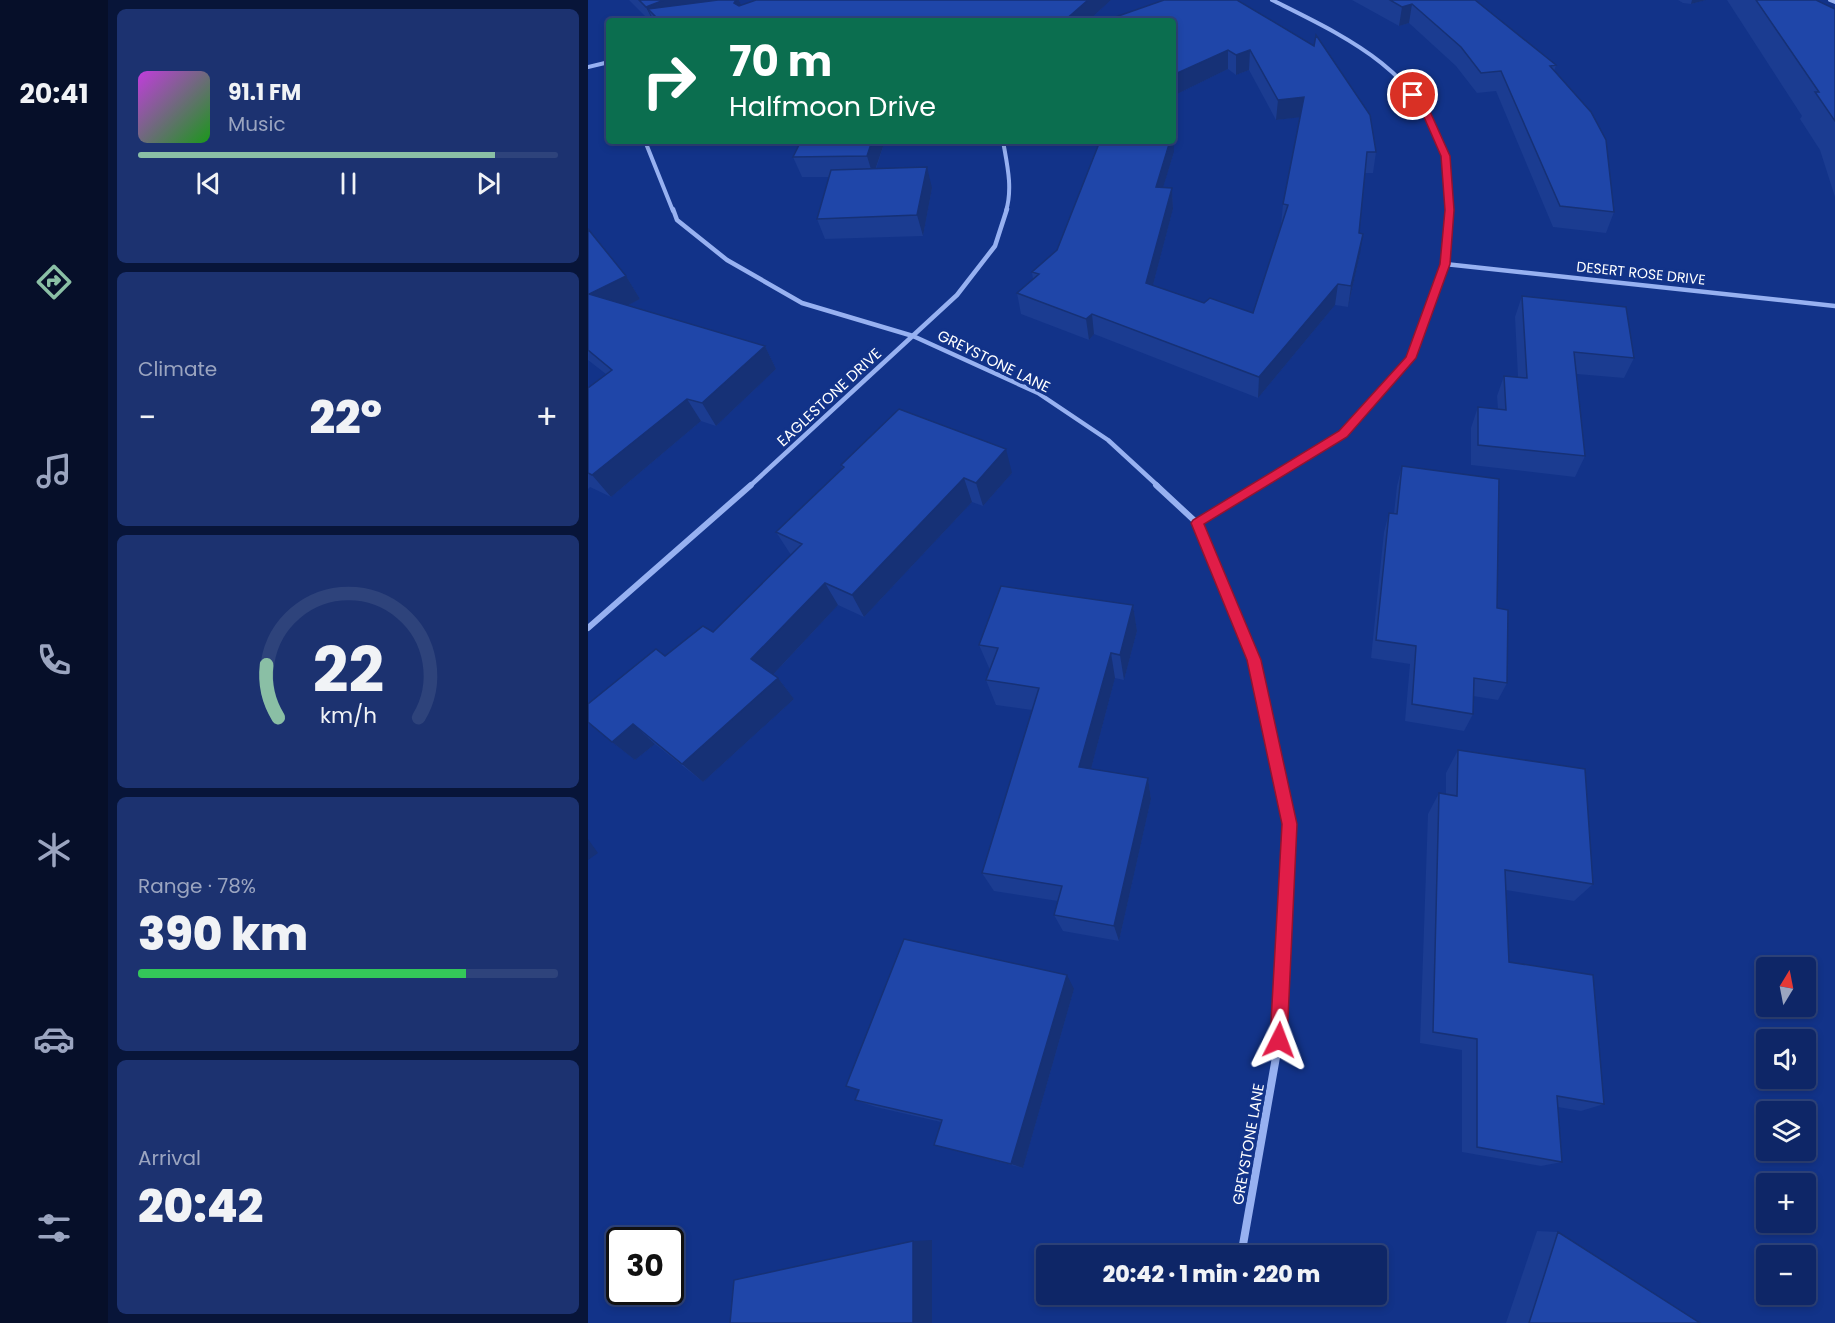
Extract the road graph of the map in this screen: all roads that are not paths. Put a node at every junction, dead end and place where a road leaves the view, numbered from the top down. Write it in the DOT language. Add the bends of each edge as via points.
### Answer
graph roads {
  1 [pos="1272,0"];
  2 [pos="1830,0"];
  3 [pos="1835,2"];
  4 [pos="606,63"];
  5 [pos="588,67"];
  6 [pos="646,144"];
  7 [pos="1004,144"];
  8 [pos="1445,264"];
  9 [pos="1835,306"];
  10 [pos="913,336"];
  11 [pos="1197,523"];
  12 [pos="588,628"];
  13 [pos="1243,1245"];
  1 -- 8 [label="street" via="1353,41 1392,71 1424,107 1445,156 1449,210"];
  2 -- 3 [label="street"];
  4 -- 5 [label="street"];
  6 -- 10 [label="street, GREYSTONE LANE" via="677,219 727,260 802,303"];
  7 -- 10 [label="street, EAGLESTONE DRIVE" via="1009,202 995,246 957,295"];
  8 -- 9 [label="street, DESERT ROSE DRIVE"];
  8 -- 11 [label="street" via="1411,358 1343,434"];
  10 -- 11 [label="street, GREYSTONE LANE" via="1038,393 1108,440"];
  10 -- 12 [label="street, EAGLESTONE DRIVE"];
  11 -- 13 [label="street, GREYSTONE LANE" via="1254,660 1290,824 1279,1040"];
}
